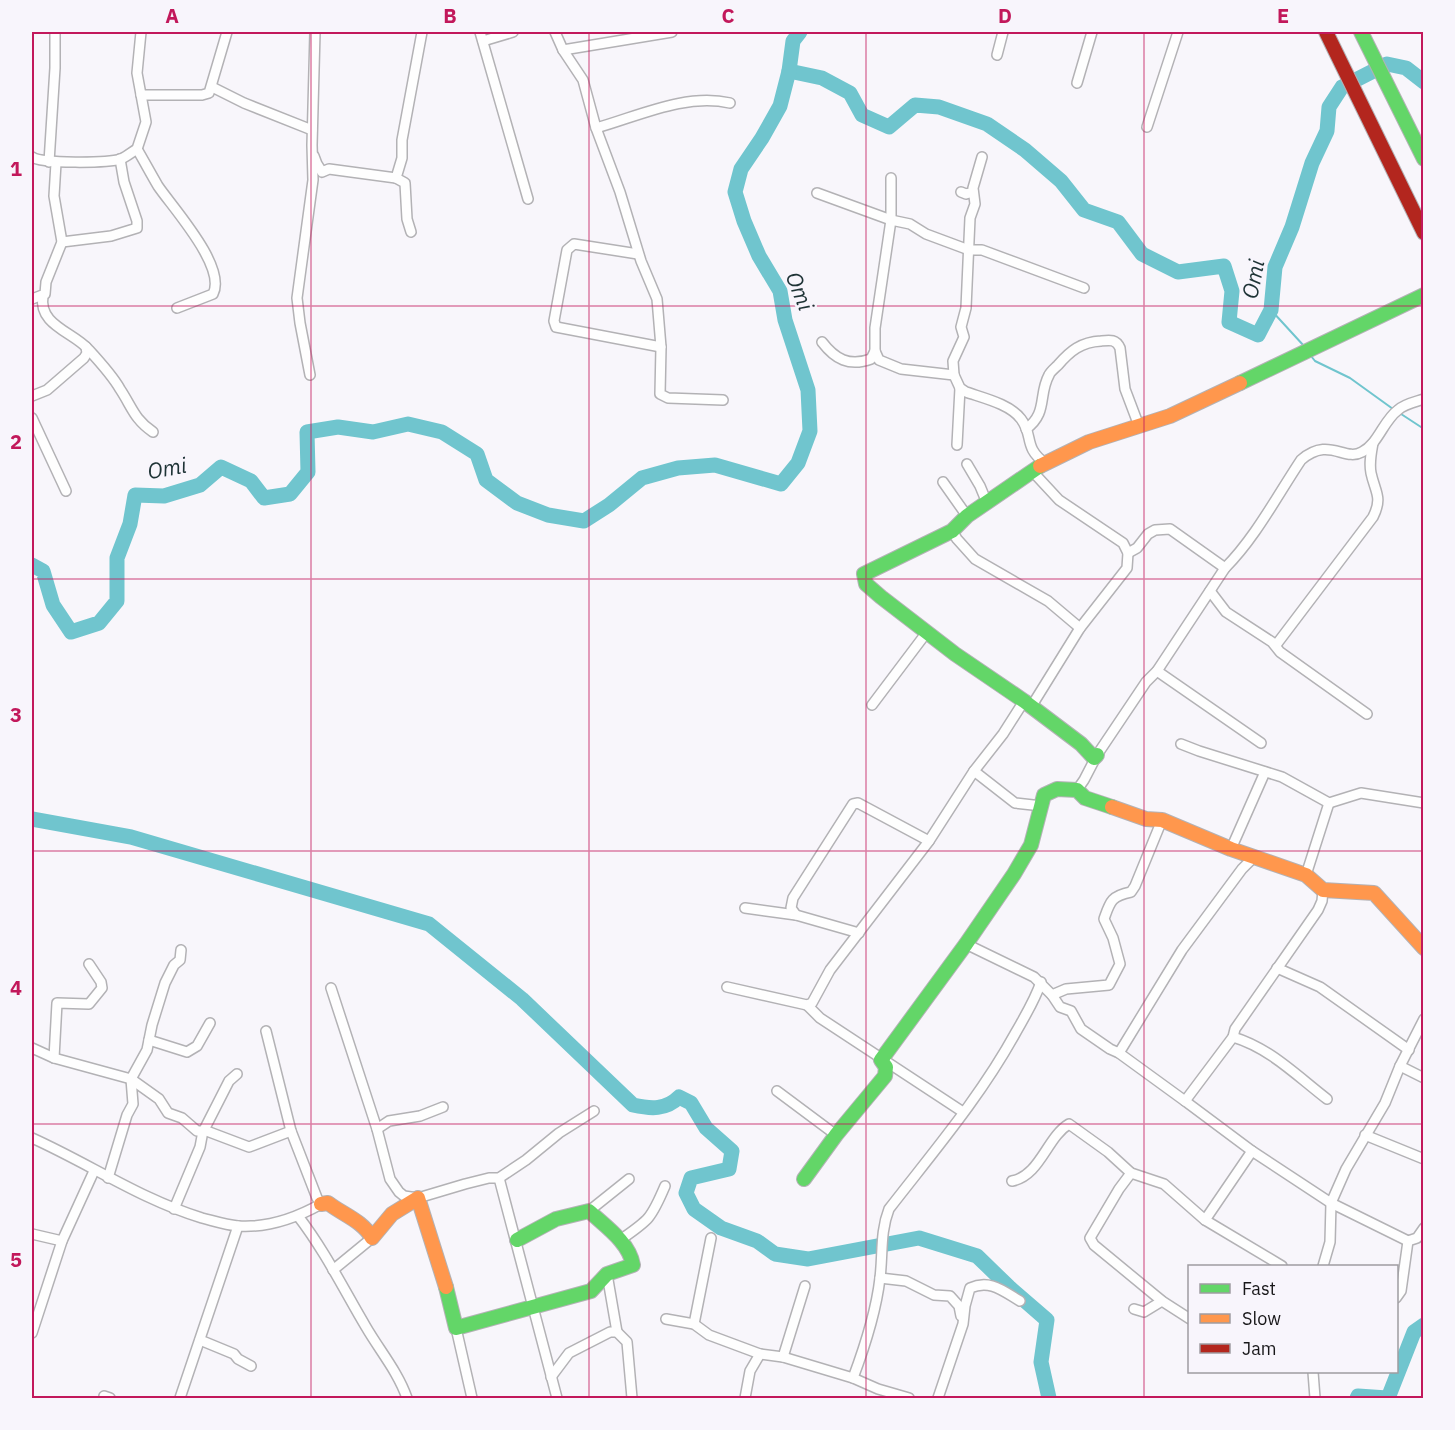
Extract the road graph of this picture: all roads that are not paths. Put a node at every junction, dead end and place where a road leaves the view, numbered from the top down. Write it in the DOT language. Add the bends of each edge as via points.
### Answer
graph roads {
  1 [pos="55,32"];
  2 [pos="141,32"];
  3 [pos="227,32"];
  4 [pos="315,32"];
  5 [pos="422,32"];
  6 [pos="513,32"];
  7 [pos="555,32"];
  8 [pos="672,32"];
  9 [pos="1002,32"];
  10 [pos="1092,32"];
  11 [pos="1178,32"];
  12 [pos="1326,32"];
  13 [pos="1361,32"];
  14 [pos="638,35"];
  15 [pos="482,36"];
  16 [pos="563,50"];
  17 [pos="997,55"];
  18 [pos="1077,83"];
  19 [pos="212,87"];
  20 [pos="141,95"];
  21 [pos="730,104"];
  22 [pos="596,128"];
  23 [pos="1147,128"];
  24 [pos="312,130"];
  25 [pos="312,144"];
  26 [pos="137,149"];
  27 [pos="32,157"];
  28 [pos="982,157"];
  29 [pos="120,159"];
  30 [pos="1424,159"];
  31 [pos="52,163"];
  32 [pos="396,178"];
  33 [pos="891,178"];
  34 [pos="961,192"];
  35 [pos="973,192"];
  36 [pos="817,194"];
  37 [pos="528,199"];
  38 [pos="891,220"];
  39 [pos="411,232"];
  40 [pos="1424,233"];
  41 [pos="62,242"];
  42 [pos="969,250"];
  43 [pos="638,254"];
  44 [pos="1084,288"];
  45 [pos="1424,295"];
  46 [pos="43,296"];
  47 [pos="32,299"];
  48 [pos="177,309"];
  49 [pos="822,342"];
  50 [pos="86,346"];
  51 [pos="660,347"];
  52 [pos="875,351"];
  53 [pos="310,375"];
  54 [pos="954,375"];
  55 [pos="960,388"];
  56 [pos="32,396"];
  57 [pos="1424,399"];
  58 [pos="723,400"];
  59 [pos="33,423"];
  60 [pos="1139,426"];
  61 [pos="1026,429"];
  62 [pos="153,432"];
  63 [pos="1373,443"];
  64 [pos="957,444"];
  65 [pos="1046,463"];
  66 [pos="967,464"];
  67 [pos="1033,472"];
  68 [pos="943,483"];
  69 [pos="66,491"];
  70 [pos="987,502"];
  71 [pos="968,516"];
  72 [pos="952,531"];
  73 [pos="1128,553"];
  74 [pos="1225,568"];
  75 [pos="1210,591"];
  76 [pos="1080,628"];
  77 [pos="927,632"];
  78 [pos="1276,645"];
  79 [pos="1157,671"];
  80 [pos="1028,704"];
  81 [pos="872,705"];
  82 [pos="1367,714"];
  83 [pos="1261,743"];
  84 [pos="1181,744"];
  85 [pos="1097,755"];
  86 [pos="974,771"];
  87 [pos="1265,772"];
  88 [pos="1077,789"];
  89 [pos="1329,803"];
  90 [pos="1424,803"];
  91 [pos="1042,806"];
  92 [pos="1162,820"];
  93 [pos="929,841"];
  94 [pos="1231,849"];
  95 [pos="1255,856"];
  96 [pos="1306,876"];
  97 [pos="1323,890"];
  98 [pos="745,908"];
  99 [pos="796,915"];
  100 [pos="859,933"];
  101 [pos="966,944"];
  102 [pos="1424,948"];
  103 [pos="181,950"];
  104 [pos="89,964"];
  105 [pos="1277,968"];
  106 [pos="1041,982"];
  107 [pos="727,987"];
  108 [pos="331,988"];
  109 [pos="1052,995"];
  110 [pos="807,1005"];
  111 [pos="1424,1019"];
  112 [pos="210,1023"];
  113 [pos="266,1031"];
  114 [pos="1233,1037"];
  115 [pos="149,1040"];
  116 [pos="32,1048"];
  117 [pos="1408,1050"];
  118 [pos="1119,1053"];
  119 [pos="54,1058"];
  120 [pos="881,1060"];
  121 [pos="1400,1066"];
  122 [pos="237,1074"];
  123 [pos="1424,1078"];
  124 [pos="131,1079"];
  125 [pos="777,1091"];
  126 [pos="1327,1099"];
  127 [pos="1185,1101"];
  128 [pos="443,1107"];
  129 [pos="594,1111"];
  130 [pos="963,1112"];
  131 [pos="377,1129"];
  132 [pos="291,1131"];
  133 [pos="836,1135"];
  134 [pos="1365,1135"];
  135 [pos="32,1138"];
  136 [pos="1252,1151"];
  137 [pos="1424,1159"];
  138 [pos="94,1171"];
  139 [pos="1131,1173"];
  140 [pos="108,1178"];
  141 [pos="499,1178"];
  142 [pos="629,1179"];
  143 [pos="804,1179"];
  144 [pos="1012,1181"];
  145 [pos="665,1186"];
  146 [pos="418,1198"];
  147 [pos="321,1203"];
  148 [pos="1331,1203"];
  149 [pos="174,1209"];
  150 [pos="589,1211"];
  151 [pos="298,1216"];
  152 [pos="1205,1220"];
  153 [pos="238,1226"];
  154 [pos="1424,1228"];
  155 [pos="32,1234"];
  156 [pos="372,1238"];
  157 [pos="711,1238"];
  158 [pos="517,1240"];
  159 [pos="620,1240"];
  160 [pos="62,1241"];
  161 [pos="1408,1241"];
  162 [pos="1280,1265"];
  163 [pos="1323,1265"];
  164 [pos="333,1270"];
  165 [pos="607,1274"];
  166 [pos="880,1278"];
  167 [pos="805,1286"];
  168 [pos="1398,1295"];
  169 [pos="1020,1301"];
  170 [pos="1162,1301"];
  171 [pos="533,1308"];
  172 [pos="1134,1309"];
  173 [pos="666,1318"];
  174 [pos="1188,1318"];
  175 [pos="34,1320"];
  176 [pos="694,1324"];
  177 [pos="963,1324"];
  178 [pos="456,1328"];
  179 [pos="617,1332"];
  180 [pos="32,1333"];
  181 [pos="200,1340"];
  182 [pos="760,1354"];
  183 [pos="783,1357"];
  184 [pos="251,1366"];
  185 [pos="1313,1373"];
  186 [pos="551,1377"];
  187 [pos="853,1378"];
  188 [pos="876,1394"];
  189 [pos="180,1398"];
  190 [pos="408,1398"];
  191 [pos="472,1398"];
  192 [pos="557,1398"];
  193 [pos="632,1398"];
  194 [pos="745,1398"];
  195 [pos="909,1398"];
  196 [pos="938,1398"];
  197 [pos="1315,1398"];
  1 -- 31 [label="street"];
  2 -- 20 [label="street" via="137,73"];
  3 -- 19 [label="street"];
  4 -- 24 [label="street"];
  5 -- 32 [label="street"];
  6 -- 15 [label="street"];
  7 -- 16 [label="street"];
  8 -- 14 [label="street"];
  9 -- 17 [label="street"];
  10 -- 18 [label="street"];
  11 -- 23 [label="street"];
  12 -- 40 [label="main road"];
  13 -- 30 [label="main road"];
  14 -- 16 [label="street"];
  15 -- 37 [label="street"];
  16 -- 22 [label="street" via="583,80"];
  19 -- 20 [label="street" via="202,95"];
  19 -- 24 [label="street"];
  20 -- 26 [label="street" via="146,122"];
  21 -- 22 [label="street" via="687,101"];
  22 -- 43 [label="street"];
  24 -- 25 [label="street"];
  25 -- 32 [label="street" via="322,172 329,169"];
  25 -- 53 [label="street" via="313,180 297,298"];
  26 -- 29 [label="street"];
  26 -- 48 [label="street" via="198,239 215,278 213,294"];
  27 -- 31 [label="street"];
  28 -- 35 [label="street"];
  29 -- 31 [label="street"];
  29 -- 41 [label="street" via="137,228 111,236"];
  31 -- 41 [label="street"];
  32 -- 39 [label="street" via="405,183 406,219"];
  33 -- 38 [label="street"];
  34 -- 35 [label="street"];
  35 -- 42 [label="street"];
  36 -- 38 [label="street"];
  38 -- 42 [label="street" via="910,224"];
  38 -- 52 [label="street"];
  41 -- 46 [label="street"];
  42 -- 44 [label="street" via="982,250"];
  42 -- 54 [label="street" via="966,308 961,327 964,337 953,361"];
  43 -- 51 [label="street" via="657,299"];
  43 -- 51 [label="street" via="574,244 567,250 554,321 556,327"];
  45 -- 60 [label="main road" via="1170,416"];
  46 -- 47 [label="street"];
  46 -- 50 [label="street" via="49,320"];
  49 -- 52 [label="street" via="842,360 866,361"];
  50 -- 56 [label="street" via="84,358 47,390"];
  50 -- 62 [label="street" via="120,388 137,420"];
  51 -- 58 [label="street" via="660,394 668,398"];
  52 -- 54 [label="street" via="879,360 901,369"];
  54 -- 55 [label="street"];
  55 -- 61 [label="street" via="1012,410"];
  55 -- 64 [label="street"];
  57 -- 63 [label="street" via="1399,408"];
  59 -- 69 [label="street"];
  60 -- 61 [label="street" via="1125,389 1120,348 1113,340 1071,349 1049,375 1039,416"];
  60 -- 65 [label="main road" via="1089,442"];
  61 -- 65 [label="street" via="1030,449"];
  63 -- 74 [label="street" via="1361,453 1326,448 1301,460 1238,555"];
  63 -- 78 [label="street" via="1370,461 1379,505"];
  65 -- 67 [label="main road"];
  66 -- 70 [label="street"];
  67 -- 70 [label="main road"];
  67 -- 73 [label="street" via="1059,500 1124,543"];
  68 -- 71 [label="street"];
  70 -- 71 [label="main road"];
  71 -- 72 [label="main road"];
  72 -- 76 [label="street" via="975,559 1048,601"];
  72 -- 77 [label="main road" via="864,574 866,584"];
  73 -- 74 [label="street" via="1148,534 1170,529"];
  73 -- 76 [label="street" via="1127,568"];
  74 -- 75 [label="street"];
  75 -- 78 [label="street" via="1226,612"];
  75 -- 79 [label="street"];
  76 -- 80 [label="street"];
  77 -- 80 [label="main road"];
  77 -- 81 [label="street"];
  78 -- 82 [label="street" via="1280,652"];
  79 -- 83 [label="street"];
  79 -- 85 [label="street"];
  80 -- 85 [label="main road" via="1094,758"];
  80 -- 86 [label="street"];
  84 -- 87 [label="street"];
  85 -- 88 [label="street"];
  86 -- 91 [label="street" via="1015,803"];
  86 -- 93 [label="street"];
  87 -- 89 [label="street"];
  87 -- 94 [label="street"];
  88 -- 91 [label="main road" via="1057,789 1044,795"];
  88 -- 92 [label="main road" via="1085,798 1146,819"];
  89 -- 90 [label="street" via="1361,793"];
  89 -- 96 [label="street"];
  91 -- 101 [label="main road" via="1031,845"];
  92 -- 94 [label="main road"];
  92 -- 109 [label="street" via="1135,886 1110,902 1104,919 1120,964 1109,985 1066,989"];
  93 -- 99 [label="street" via="858,803 853,804 793,898 791,908"];
  93 -- 100 [label="street"];
  94 -- 95 [label="main road"];
  95 -- 96 [label="main road"];
  95 -- 118 [label="street" via="1182,950"];
  96 -- 97 [label="main road"];
  97 -- 102 [label="main road" via="1374,893"];
  97 -- 105 [label="street" via="1318,910"];
  98 -- 99 [label="street"];
  99 -- 100 [label="street"];
  100 -- 110 [label="street"];
  101 -- 106 [label="street"];
  101 -- 120 [label="main road"];
  103 -- 115 [label="street" via="180,960 159,999"];
  104 -- 119 [label="street" via="102,988 89,1004 57,1003"];
  105 -- 114 [label="street"];
  105 -- 117 [label="street" via="1320,987"];
  106 -- 109 [label="street"];
  106 -- 130 [label="street" via="1000,1062"];
  107 -- 110 [label="street"];
  108 -- 131 [label="street"];
  109 -- 118 [label="street" via="1060,1007 1071,1011 1081,1029"];
  110 -- 120 [label="street"];
  111 -- 117 [label="street"];
  112 -- 115 [label="street" via="197,1046 187,1052"];
  113 -- 132 [label="street"];
  114 -- 126 [label="street" via="1268,1053"];
  114 -- 127 [label="street"];
  115 -- 124 [label="street"];
  116 -- 119 [label="street"];
  117 -- 121 [label="street"];
  118 -- 127 [label="street"];
  119 -- 124 [label="street"];
  120 -- 130 [label="street"];
  120 -- 133 [label="main road" via="886,1067 885,1076"];
  121 -- 123 [label="street"];
  121 -- 134 [label="street" via="1385,1103"];
  122 -- 132 [label="street" via="229,1081 204,1130 249,1147"];
  124 -- 140 [label="street" via="133,1104"];
  124 -- 149 [label="street" via="159,1099 168,1113 203,1131"];
  125 -- 133 [label="street"];
  127 -- 136 [label="street"];
  128 -- 131 [label="street" via="389,1121"];
  129 -- 141 [label="street"];
  130 -- 166 [label="street" via="889,1209 883,1224"];
  131 -- 146 [label="street" via="390,1179 404,1196"];
  132 -- 147 [label="street"];
  133 -- 143 [label="main road"];
  134 -- 137 [label="street"];
  134 -- 148 [label="street"];
  135 -- 138 [label="street"];
  136 -- 148 [label="street"];
  136 -- 152 [label="street"];
  138 -- 140 [label="street"];
  138 -- 160 [label="street"];
  139 -- 144 [label="street" via="1070,1124 1061,1129 1033,1168"];
  139 -- 152 [label="street" via="1164,1184"];
  139 -- 170 [label="street" via="1090,1238"];
  140 -- 149 [label="street"];
  141 -- 146 [label="street"];
  141 -- 158 [label="street"];
  142 -- 150 [label="street"];
  145 -- 159 [label="street" via="652,1215"];
  146 -- 156 [label="main road" via="392,1214"];
  146 -- 178 [label="main road" via="446,1282"];
  147 -- 151 [label="street"];
  147 -- 156 [label="main road" via="328,1203 367,1229"];
  148 -- 161 [label="street"];
  148 -- 163 [label="street" via="1330,1242"];
  149 -- 153 [label="street"];
  150 -- 158 [label="main road" via="556,1219"];
  150 -- 159 [label="main road"];
  151 -- 153 [label="street" via="264,1225"];
  151 -- 164 [label="street"];
  152 -- 162 [label="street"];
  153 -- 181 [label="street"];
  154 -- 161 [label="street" via="1417,1238"];
  155 -- 160 [label="street"];
  156 -- 164 [label="street"];
  157 -- 176 [label="street"];
  158 -- 171 [label="street"];
  159 -- 165 [label="main road" via="633,1258 633,1265"];
  160 -- 175 [label="street"];
  161 -- 168 [label="street"];
  164 -- 190 [label="street"];
  165 -- 171 [label="main road" via="591,1291"];
  165 -- 179 [label="street"];
  166 -- 177 [label="street" via="906,1281 934,1295 950,1296 958,1306"];
  166 -- 187 [label="street" via="868,1337"];
  167 -- 183 [label="street"];
  169 -- 177 [label="street" via="981,1283 970,1288"];
  170 -- 172 [label="street" via="1144,1312"];
  170 -- 174 [label="street"];
  171 -- 178 [label="main road"];
  171 -- 186 [label="street"];
  173 -- 176 [label="street"];
  175 -- 180 [label="street"];
  176 -- 182 [label="street" via="709,1335"];
  177 -- 196 [label="street"];
  178 -- 191 [label="street"];
  179 -- 186 [label="street" via="569,1353"];
  179 -- 193 [label="street" via="627,1342"];
  181 -- 184 [label="street"];
  181 -- 189 [label="street"];
  182 -- 183 [label="street"];
  182 -- 194 [label="street" via="750,1371"];
  183 -- 187 [label="street"];
  185 -- 197 [label="street"];
  186 -- 192 [label="street"];
  187 -- 188 [label="street"];
  188 -- 195 [label="street"];
}
